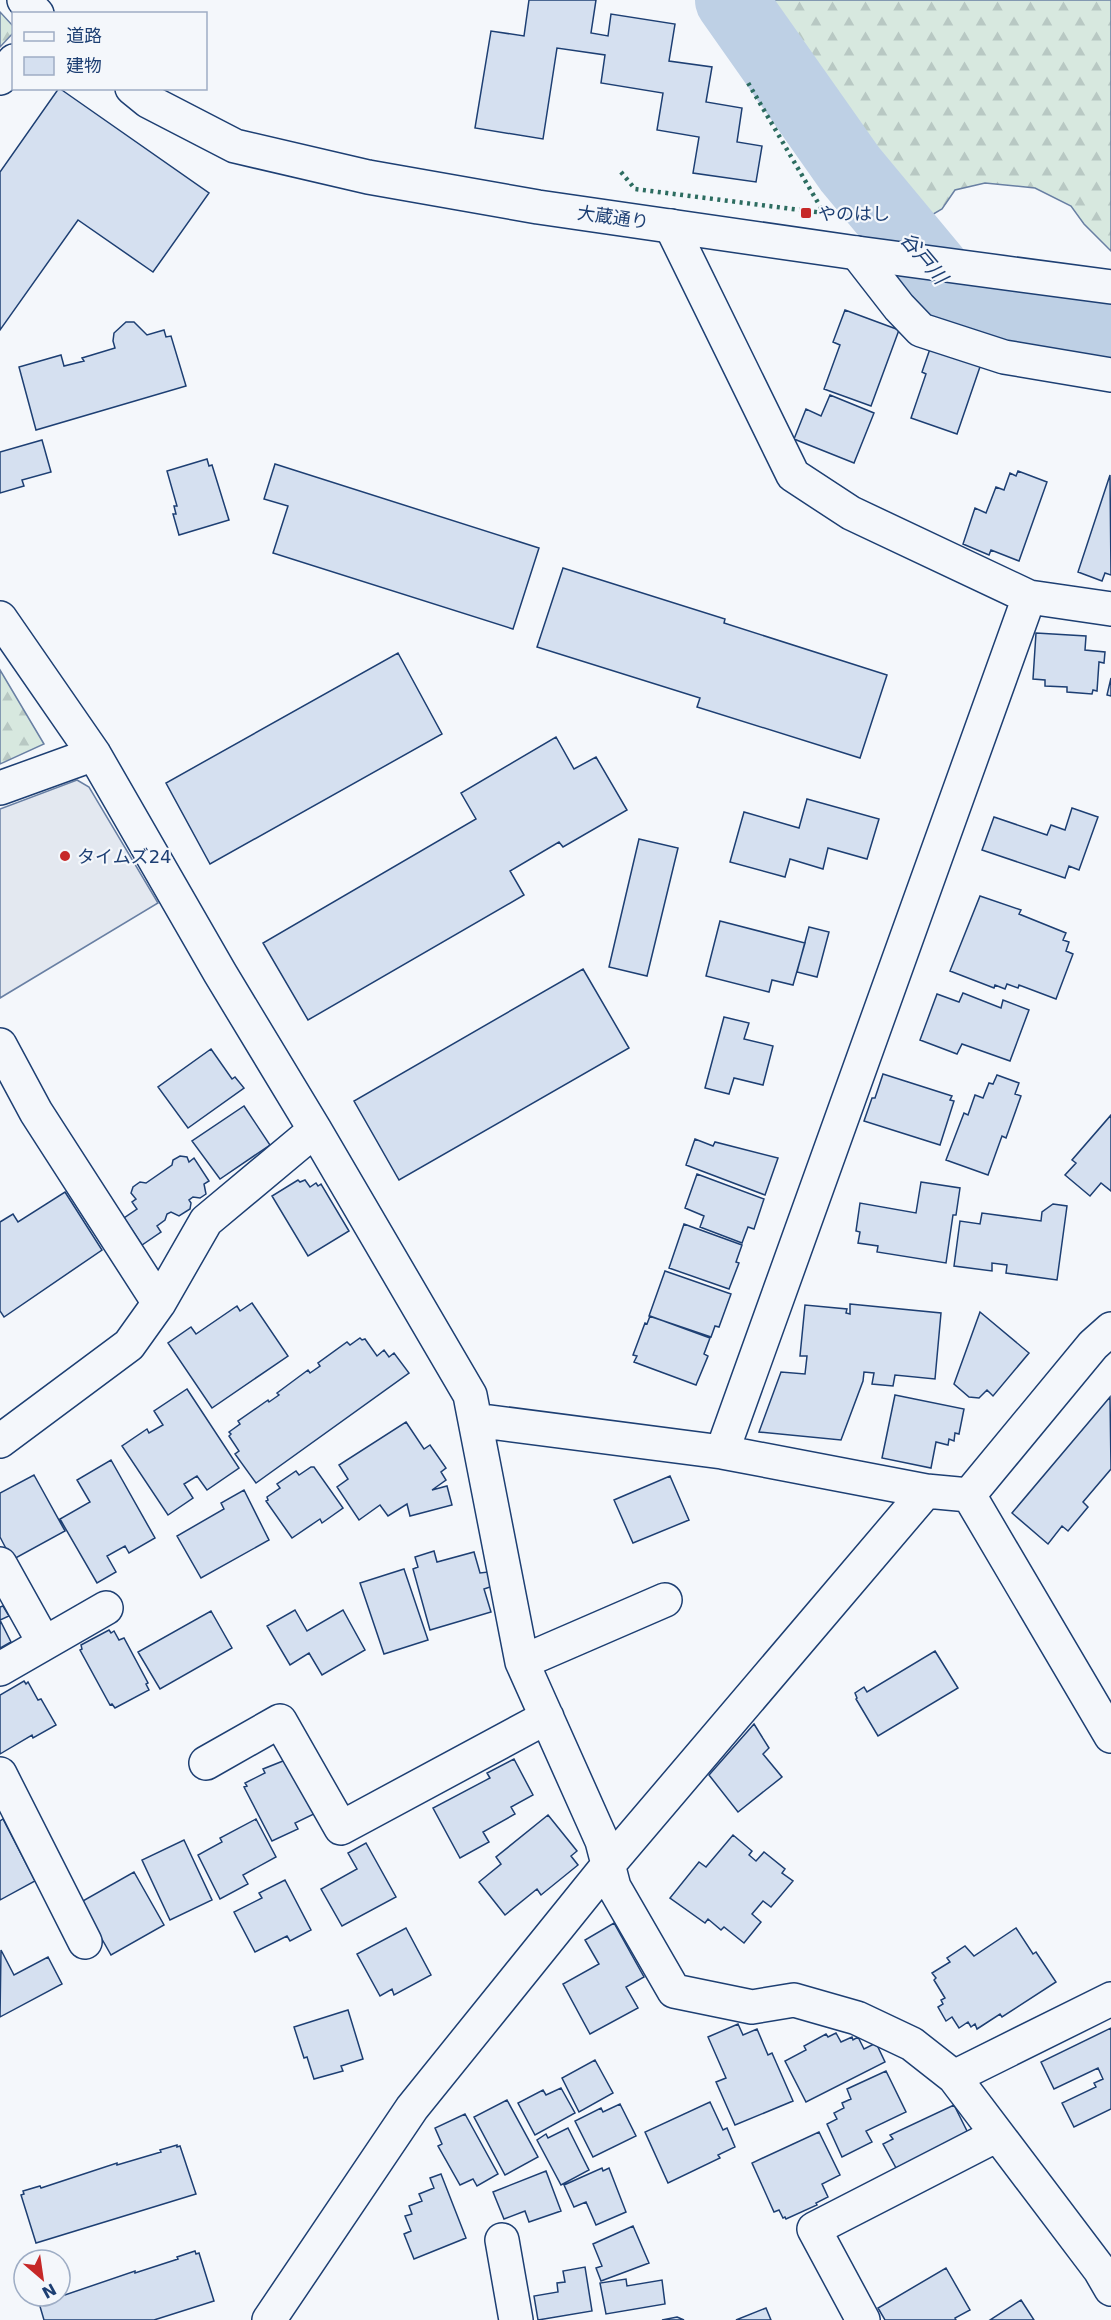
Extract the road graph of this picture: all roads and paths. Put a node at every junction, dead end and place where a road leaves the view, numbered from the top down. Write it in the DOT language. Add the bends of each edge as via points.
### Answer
graph roads {
  1 [pos="24,0"];
  2 [pos="36,12"];
  3 [pos="12,63"];
  4 [pos="0,78"];
  5 [pos="134,90"];
  6 [pos="672,226"];
  7 [pos="857,253"];
  8 [pos="1111,287"];
  9 [pos="1111,375"];
  10 [pos="1029,597"];
  11 [pos="1111,609"];
  12 [pos="0,618"];
  13 [pos="94,754"];
  14 [pos="0,788"];
  15 [pos="0,1046"];
  16 [pos="315,1130"];
  17 [pos="159,1303"];
  18 [pos="1111,1329"];
  19 [pos="475,1419"];
  20 [pos="0,1441"];
  21 [pos="722,1452"];
  22 [pos="926,1491"];
  23 [pos="969,1495"];
  24 [pos="0,1564"];
  25 [pos="665,1600"];
  26 [pos="106,1608"];
  27 [pos="44,1643"];
  28 [pos="522,1662"];
  29 [pos="0,1669"];
  30 [pos="547,1718"];
  31 [pos="1111,1736"];
  32 [pos="206,1763"];
  33 [pos="0,1774"];
  34 [pos="608,1865"];
  35 [pos="85,1942"];
  36 [pos="1111,1998"];
  37 [pos="954,2078"];
  38 [pos="997,2134"];
  39 [pos="502,2240"];
  40 [pos="1111,2289"];
  41 [pos="269,2320"];
  42 [pos="516,2320"];
  43 [pos="863,2320"];
  1 -- 2 [label="street"];
  3 -- 4 [label="street"];
  5 -- 6 [label="street, 大蔵通り" via="148,101 235,146 368,177"];
  6 -- 7 [label="street, 大蔵通り"];
  6 -- 10 [label="street" via="793,475 851,513"];
  7 -- 8 [label="street, 大蔵通り"];
  7 -- 9 [label="street" via="921,330 1004,357"];
  10 -- 11 [label="street"];
  10 -- 21 [label="street"];
  12 -- 13 [label="street"];
  13 -- 14 [label="street"];
  13 -- 16 [label="street"];
  15 -- 17 [label="street" via="36,1112"];
  16 -- 17 [label="street" via="206,1221"];
  16 -- 19 [label="street" via="470,1395"];
  17 -- 20 [label="street" via="129,1345"];
  18 -- 23 [label="street"];
  19 -- 21 [label="street"];
  19 -- 28 [label="street"];
  21 -- 22 [label="street"];
  22 -- 23 [label="street"];
  22 -- 34 [label="street"];
  23 -- 31 [label="street"];
  24 -- 27 [label="street"];
  25 -- 28 [label="street"];
  26 -- 27 [label="street"];
  27 -- 29 [label="street"];
  28 -- 30 [label="street"];
  30 -- 32 [label="street" via="341,1828 280,1721"];
  30 -- 34 [label="street" via="602,1841"];
  33 -- 35 [label="street"];
  34 -- 37 [label="street" via="614,1887 674,1991 752,2007 794,2000 857,2018 912,2044"];
  34 -- 41 [label="street" via="412,2108"];
  36 -- 37 [label="street"];
  37 -- 38 [label="street"];
  38 -- 40 [label="street"];
  38 -- 43 [label="street" via="814,2229"];
  39 -- 42 [label="street"];
}
